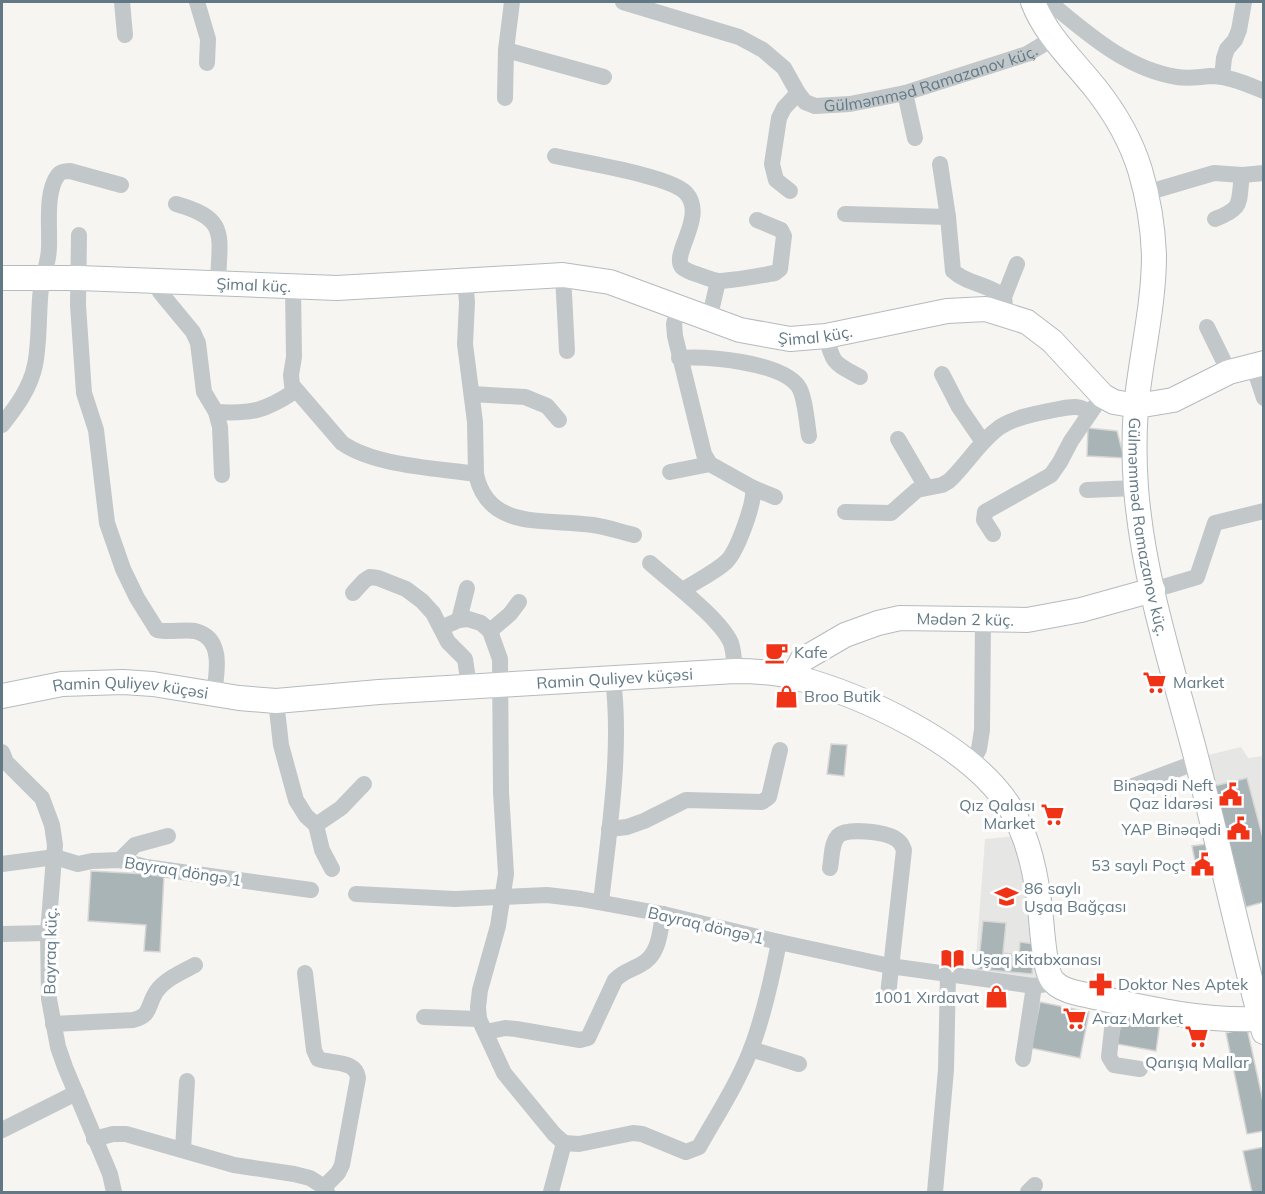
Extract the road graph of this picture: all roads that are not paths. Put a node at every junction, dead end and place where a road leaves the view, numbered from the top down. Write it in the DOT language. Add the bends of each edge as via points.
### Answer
graph roads {
  1 [pos="122,2"];
  2 [pos="197,2"];
  3 [pos="512,2"];
  4 [pos="623,2"];
  5 [pos="1244,2"];
  6 [pos="1045,5"];
  7 [pos="125,35"];
  8 [pos="1054,38"];
  9 [pos="506,50"];
  10 [pos="207,63"];
  11 [pos="604,77"];
  12 [pos="1222,78"];
  13 [pos="1263,91"];
  14 [pos="798,93"];
  15 [pos="905,93"];
  16 [pos="505,99"];
  17 [pos="915,138"];
  18 [pos="555,156"];
  19 [pos="940,164"];
  20 [pos="1263,173"];
  21 [pos="1242,175"];
  22 [pos="121,185"];
  23 [pos="790,191"];
  24 [pos="1146,193"];
  25 [pos="176,204"];
  26 [pos="845,213"];
  27 [pos="948,217"];
  28 [pos="1215,219"];
  29 [pos="757,220"];
  30 [pos="79,235"];
  31 [pos="1017,264"];
  32 [pos="563,275"];
  33 [pos="2,278"];
  34 [pos="43,278"];
  35 [pos="79,278"];
  36 [pos="465,280"];
  37 [pos="718,281"];
  38 [pos="159,282"];
  39 [pos="218,284"];
  40 [pos="293,288"];
  41 [pos="1005,305"];
  42 [pos="678,308"];
  43 [pos="710,320"];
  44 [pos="1207,327"];
  45 [pos="826,336"];
  46 [pos="567,351"];
  47 [pos="680,358"];
  48 [pos="1258,364"];
  49 [pos="1228,372"];
  50 [pos="942,374"];
  51 [pos="860,377"];
  52 [pos="296,391"];
  53 [pos="472,394"];
  54 [pos="1263,398"];
  55 [pos="1096,405"];
  56 [pos="1137,406"];
  57 [pos="216,412"];
  58 [pos="559,420"];
  59 [pos="2,425"];
  60 [pos="809,436"];
  61 [pos="898,439"];
  62 [pos="983,442"];
  63 [pos="710,464"];
  64 [pos="670,472"];
  65 [pos="476,474"];
  66 [pos="222,475"];
  67 [pos="926,487"];
  68 [pos="753,488"];
  69 [pos="1136,488"];
  70 [pos="1087,490"];
  71 [pos="775,497"];
  72 [pos="1263,511"];
  73 [pos="845,512"];
  74 [pos="993,534"];
  75 [pos="634,535"];
  76 [pos="650,563"];
  77 [pos="467,588"];
  78 [pos="683,590"];
  79 [pos="1153,590"];
  80 [pos="353,593"];
  81 [pos="519,602"];
  82 [pos="459,620"];
  83 [pos="983,621"];
  84 [pos="441,628"];
  85 [pos="490,631"];
  86 [pos="735,671"];
  87 [pos="793,677"];
  88 [pos="613,679"];
  89 [pos="501,685"];
  90 [pos="469,686"];
  91 [pos="214,693"];
  92 [pos="2,696"];
  93 [pos="276,701"];
  94 [pos="780,750"];
  95 [pos="2,752"];
  96 [pos="1197,762"];
  97 [pos="971,765"];
  98 [pos="364,784"];
  99 [pos="1132,786"];
  100 [pos="316,825"];
  101 [pos="609,829"];
  102 [pos="168,836"];
  103 [pos="55,857"];
  104 [pos="120,860"];
  105 [pos="2,864"];
  106 [pos="830,868"];
  107 [pos="332,869"];
  108 [pos="311,890"];
  109 [pos="356,894"];
  110 [pos="503,896"];
  111 [pos="601,902"];
  112 [pos="663,915"];
  113 [pos="48,933"];
  114 [pos="2,934"];
  115 [pos="779,942"];
  116 [pos="195,965"];
  117 [pos="890,966"];
  118 [pos="305,973"];
  119 [pos="948,974"];
  120 [pos="1043,984"];
  121 [pos="888,995"];
  122 [pos="1115,1001"];
  123 [pos="424,1017"];
  124 [pos="53,1024"];
  125 [pos="483,1026"];
  126 [pos="1262,1026"];
  127 [pos="751,1049"];
  128 [pos="1023,1059"];
  129 [pos="799,1064"];
  130 [pos="1140,1069"];
  131 [pos="187,1082"];
  132 [pos="76,1093"];
  133 [pos="2,1130"];
  134 [pos="94,1139"];
  135 [pos="564,1143"];
  136 [pos="183,1149"];
  137 [pos="326,1190"];
  138 [pos="114,1192"];
  139 [pos="551,1192"];
  140 [pos="935,1192"];
  1 -- 7 [label="street"];
  2 -- 10 [label="street" via="208,39"];
  3 -- 9 [label="street"];
  4 -- 14 [label="street, Gülməmməd Ramazanov küç." via="739,37 774,58"];
  5 -- 12 [label="street" via="1239,30 1224,58"];
  6 -- 8 [label="street, Gülməmməd Ramazanov küç."];
  6 -- 12 [label="street" via="1136,63 1177,77"];
  8 -- 15 [label="street, Gülməmməd Ramazanov küç." via="1027,54"];
  8 -- 24 [label="street, Gülməmməd Ramazanov küç." via="1119,122 1136,158"];
  9 -- 11 [label="street"];
  9 -- 16 [label="street"];
  12 -- 13 [label="street"];
  14 -- 15 [label="street, Gülməmməd Ramazanov küç." via="815,106"];
  14 -- 23 [label="street" via="779,118 772,164 776,180"];
  15 -- 17 [label="street"];
  18 -- 37 [label="street" via="635,173 684,191 693,215 679,260 691,272"];
  19 -- 27 [label="street"];
  20 -- 21 [label="street"];
  21 -- 24 [label="street" via="1214,172"];
  21 -- 28 [label="street" via="1237,207"];
  22 -- 34 [label="street" via="70,171 58,175 50,201 50,248"];
  24 -- 56 [label="street, Gülməmməd Ramazanov küç." via="1153,265"];
  25 -- 39 [label="street" via="207,215 217,228"];
  26 -- 27 [label="street"];
  27 -- 41 [label="street" via="953,271 998,291"];
  29 -- 37 [label="street" via="781,230 784,236 780,269"];
  30 -- 35 [label="street"];
  31 -- 41 [label="street"];
  32 -- 36 [label="street, Şimal küç."];
  32 -- 42 [label="street, Şimal küç." via="610,282"];
  32 -- 46 [label="street"];
  33 -- 34 [label="street, Şimal küç."];
  34 -- 35 [label="street, Şimal küç."];
  34 -- 59 [label="street" via="35,366 20,402"];
  35 -- 38 [label="street, Şimal küç."];
  35 -- 91 [label="street" via="84,393 96,430 112,541 137,598 157,630 197,632 213,644 217,655"];
  36 -- 40 [label="street, Şimal küç."];
  36 -- 53 [label="street" via="465,344"];
  37 -- 43 [label="street"];
  38 -- 39 [label="street, Şimal küç."];
  38 -- 57 [label="street" via="160,292 198,343 204,392"];
  39 -- 40 [label="street, Şimal küç."];
  40 -- 52 [label="street" via="291,375"];
  41 -- 45 [label="street, Şimal küç." via="970,308"];
  41 -- 55 [label="street, Şimal küç." via="1052,342"];
  42 -- 43 [label="street, Şimal küç."];
  42 -- 47 [label="street" via="674,324"];
  43 -- 45 [label="street, Şimal küç." via="790,339"];
  44 -- 49 [label="street"];
  45 -- 51 [label="street" via="832,358"];
  47 -- 60 [label="street" via="733,361 790,379 801,391"];
  47 -- 63 [label="street" via="704,454"];
  48 -- 49 [label="street"];
  48 -- 54 [label="street"];
  49 -- 56 [label="street" via="1173,400"];
  50 -- 62 [label="street"];
  52 -- 57 [label="street" via="259,411"];
  52 -- 65 [label="street" via="352,450 383,460"];
  53 -- 58 [label="street" via="525,397 547,406"];
  53 -- 65 [label="street"];
  55 -- 56 [label="street, Şimal küç." via="1114,402"];
  55 -- 62 [label="street" via="1086,410 1068,407 1033,414 1002,425"];
  55 -- 74 [label="street" via="1052,475 985,512 984,520"];
  56 -- 69 [label="street, Gülməmməd Ramazanov küç."];
  57 -- 66 [label="street"];
  61 -- 67 [label="street"];
  62 -- 67 [label="street" via="949,481"];
  63 -- 64 [label="street"];
  63 -- 68 [label="street"];
  65 -- 75 [label="street" via="494,508 505,514 524,520 593,525"];
  67 -- 73 [label="street" via="891,513"];
  68 -- 71 [label="street"];
  68 -- 78 [label="street" via="752,505 727,562"];
  69 -- 70 [label="street"];
  69 -- 79 [label="street, Gülməmməd Ramazanov küç."];
  72 -- 79 [label="street" via="1215,523 1197,577"];
  76 -- 78 [label="street"];
  77 -- 82 [label="street"];
  78 -- 86 [label="street" via="730,641"];
  79 -- 83 [label="street, Mədən 2 küç." via="1027,620"];
  79 -- 96 [label="street, Gülməmməd Ramazanov küç."];
  80 -- 84 [label="street" via="370,577 389,581 422,602"];
  81 -- 85 [label="street"];
  82 -- 84 [label="street"];
  82 -- 85 [label="street" via="481,623"];
  83 -- 87 [label="street, Mədən 2 küç." via="900,618 878,623 845,635 802,660"];
  83 -- 97 [label="street" via="982,730"];
  84 -- 90 [label="street" via="448,642 465,659"];
  85 -- 89 [label="street" via="500,659"];
  86 -- 87 [label="street, Ramin Quliyev küçəsi"];
  86 -- 88 [label="street, Ramin Quliyev küçəsi"];
  87 -- 97 [label="street, Ramin Quliyev küçəsi" via="884,710 930,735"];
  88 -- 89 [label="street, Ramin Quliyev küçəsi"];
  88 -- 101 [label="street" via="617,723"];
  89 -- 90 [label="street, Ramin Quliyev küçəsi"];
  89 -- 110 [label="street" via="506,874"];
  90 -- 93 [label="street, Ramin Quliyev küçəsi"];
  91 -- 92 [label="street, Ramin Quliyev küçəsi" via="153,684 92,682"];
  91 -- 93 [label="street, Ramin Quliyev küçəsi"];
  93 -- 100 [label="street" via="281,745 296,800"];
  94 -- 101 [label="street" via="769,797 762,802 686,800 644,821"];
  95 -- 103 [label="street, Bayraq küç." via="6,762 42,798 52,825"];
  96 -- 99 [label="street"];
  96 -- 126 [label="street, Gülməmməd Ramazanov küç."];
  97 -- 120 [label="street, Ramin Quliyev küçəsi" via="1009,806 1031,856 1047,966"];
  98 -- 100 [label="street" via="341,808"];
  100 -- 107 [label="street"];
  101 -- 111 [label="street"];
  102 -- 104 [label="street" via="135,845"];
  103 -- 104 [label="street, Bayraq döngə 1" via="78,864"];
  103 -- 105 [label="street, Bayraq döngə 1"];
  103 -- 113 [label="street, Bayraq küç."];
  104 -- 108 [label="street, Bayraq döngə 1"];
  106 -- 117 [label="street" via="833,844 846,831 882,833 901,843 904,850"];
  109 -- 110 [label="street, Bayraq döngə 1" via="455,899"];
  110 -- 111 [label="street, Bayraq döngə 1" via="547,895"];
  110 -- 125 [label="street" via="480,990 478,1007"];
  111 -- 112 [label="street, Bayraq döngə 1"];
  112 -- 115 [label="street, Bayraq döngə 1"];
  112 -- 125 [label="street" via="652,956 615,980 588,1038"];
  113 -- 114 [label="street"];
  113 -- 124 [label="street, Bayraq küç." via="47,974"];
  115 -- 117 [label="street, Bayraq döngə 1"];
  115 -- 127 [label="street"];
  116 -- 124 [label="street" via="156,993 142,1017"];
  117 -- 119 [label="street, Bayraq döngə 1"];
  117 -- 121 [label="street"];
  118 -- 137 [label="street" via="318,1059 351,1066 358,1078 342,1165"];
  119 -- 120 [label="street, Bayraq döngə 1"];
  119 -- 140 [label="street" via="946,1070"];
  120 -- 122 [label="street"];
  120 -- 128 [label="street"];
  122 -- 126 [label="street"];
  122 -- 130 [label="street" via="1108,1057 1114,1065"];
  123 -- 125 [label="street"];
  124 -- 132 [label="street, Bayraq küç."];
  125 -- 135 [label="street" via="504,1073"];
  127 -- 129 [label="street"];
  127 -- 135 [label="street" via="694,1150 686,1152 633,1133 579,1144"];
  131 -- 136 [label="street"];
  132 -- 133 [label="street"];
  132 -- 134 [label="street, Bayraq küç."];
  134 -- 136 [label="street" via="126,1134"];
  134 -- 138 [label="street, Bayraq küç."];
  135 -- 139 [label="street"];
  136 -- 137 [label="street" via="234,1165 310,1178"];
}
